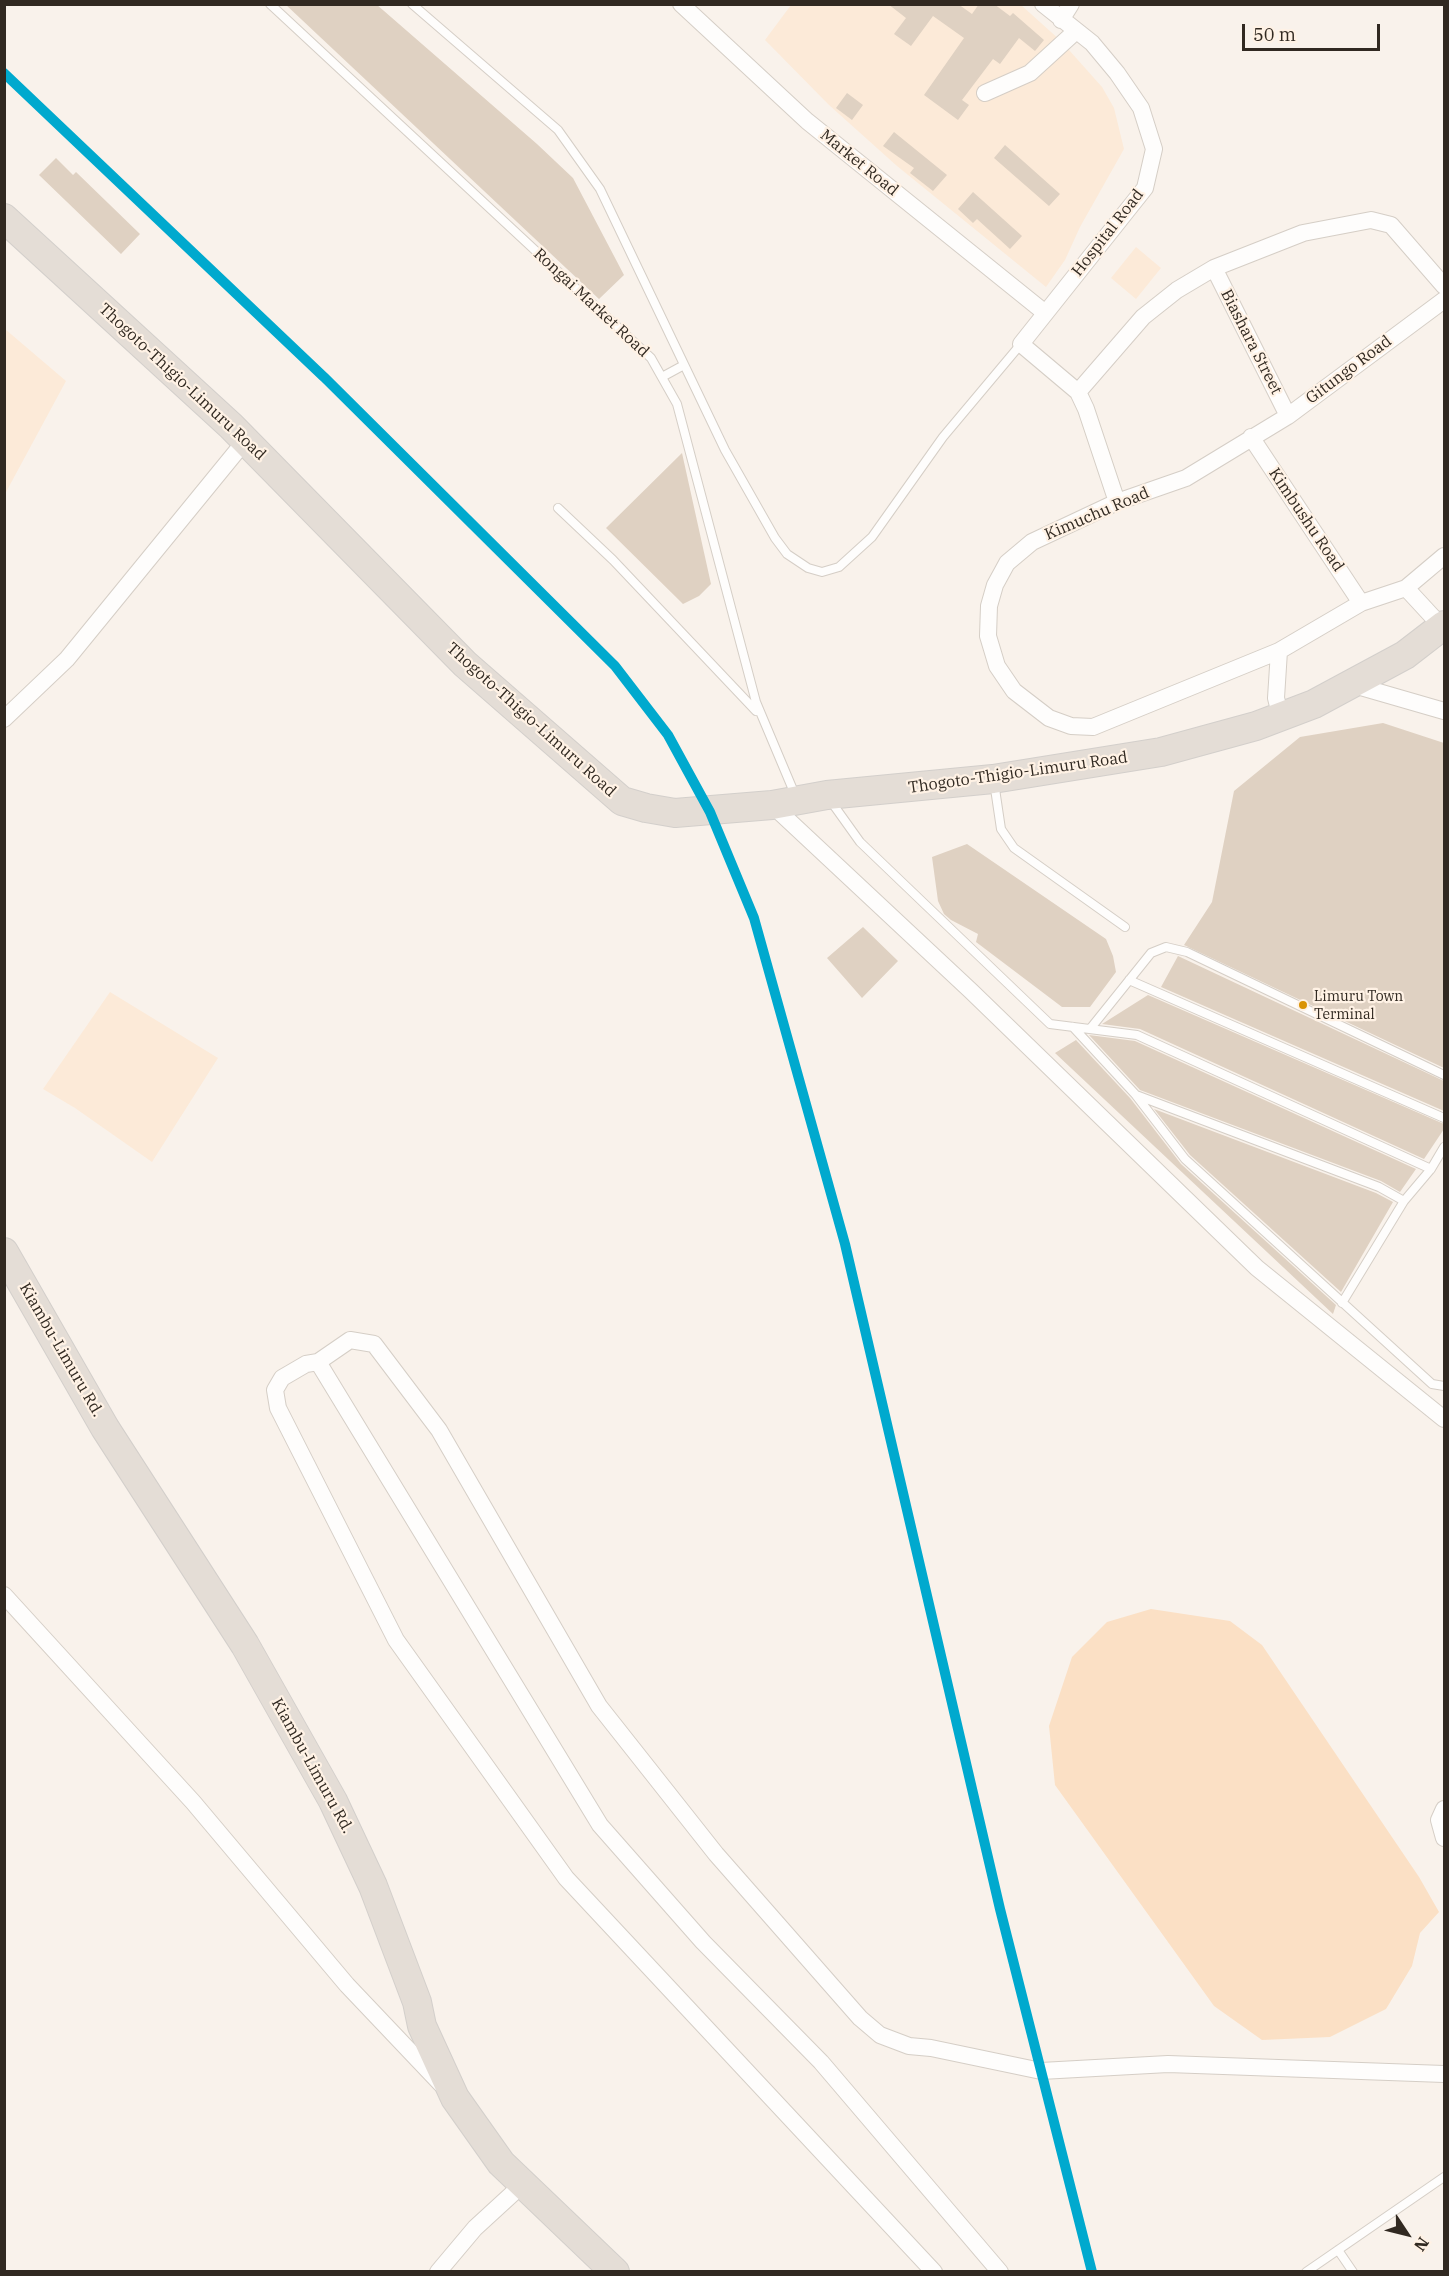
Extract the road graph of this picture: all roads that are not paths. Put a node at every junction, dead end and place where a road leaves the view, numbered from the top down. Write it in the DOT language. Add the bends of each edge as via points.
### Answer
graph roads {
  1 [pos="270,4"];
  2 [pos="412,4"];
  3 [pos="681,4"];
  4 [pos="1044,4"];
  5 [pos="1071,4"];
  6 [pos="1061,20"];
  7 [pos="1076,31"];
  8 [pos="985,93"];
  9 [pos="4,218"];
  10 [pos="1214,268"];
  11 [pos="1444,286"];
  12 [pos="1444,300"];
  13 [pos="1044,312"];
  14 [pos="1021,344"];
  15 [pos="684,365"];
  16 [pos="662,377"];
  17 [pos="1078,392"];
  18 [pos="1288,416"];
  19 [pos="1251,437"];
  20 [pos="245,441"];
  21 [pos="1117,502"];
  22 [pos="558,508"];
  23 [pos="1444,556"];
  24 [pos="839,567"];
  25 [pos="1406,588"];
  26 [pos="1361,603"];
  27 [pos="1443,626"];
  28 [pos="1279,651"];
  29 [pos="1354,685"];
  30 [pos="1444,711"];
  31 [pos="761,716"];
  32 [pos="1281,718"];
  33 [pos="4,719"];
  34 [pos="993,779"];
  35 [pos="827,795"];
  36 [pos="784,802"];
  37 [pos="1125,927"];
  38 [pos="1129,980"];
  39 [pos="1073,1027"];
  40 [pos="1090,1029"];
  41 [pos="1444,1075"];
  42 [pos="1135,1095"];
  43 [pos="1444,1118"];
  44 [pos="1444,1147"];
  45 [pos="1431,1169"];
  46 [pos="1404,1201"];
  47 [pos="4,1252"];
  48 [pos="1342,1303"];
  49 [pos="318,1362"];
  50 [pos="1444,1386"];
  51 [pos="1444,1419"];
  52 [pos="4,1595"];
  53 [pos="1444,1809"];
  54 [pos="1444,1838"];
  55 [pos="1444,2074"];
  56 [pos="455,2098"];
  57 [pos="1444,2177"];
  58 [pos="523,2184"];
  59 [pos="1338,2250"];
  60 [pos="438,2271"];
  61 [pos="615,2271"];
  62 [pos="934,2271"];
  63 [pos="1000,2271"];
  64 [pos="1306,2271"];
  65 [pos="1353,2271"];
  1 -- 16 [label="lane, Rongai Market Road" via="651,358"];
  2 -- 15 [label="lane, Rongai Market Road" via="558,130 600,189"];
  3 -- 13 [label="street, Market Road" via="807,121"];
  4 -- 6 [label="street, Hospital Road"];
  5 -- 6 [label="street"];
  6 -- 7 [label="street, Hospital Road"];
  7 -- 8 [label="street" via="1030,73"];
  7 -- 13 [label="street, Hospital Road" via="1092,43 1123,81 1141,108 1155,149 1145,188"];
  9 -- 20 [label="highway, Thogoto-Thigio-Limuru Road"];
  10 -- 11 [label="street" via="1303,232 1371,220 1391,225"];
  10 -- 17 [label="street" via="1143,317"];
  10 -- 18 [label="street, Biashara Street"];
  12 -- 18 [label="street, Gitungo Road"];
  13 -- 14 [label="street, Hospital Road"];
  14 -- 17 [label="street"];
  14 -- 24 [label="lane, Hospital Road" via="943,437 872,537"];
  15 -- 16 [label="lane"];
  15 -- 24 [label="lane, Rongai Market Road" via="725,450 787,554 822,572"];
  16 -- 31 [label="lane, Rongai Market Road" via="677,404"];
  17 -- 21 [label="street"];
  18 -- 19 [label="street, Gitungo Road"];
  19 -- 21 [label="street, Kimuchu Road" via="1185,478"];
  19 -- 26 [label="street, Kimbushu Road"];
  20 -- 33 [label="street" via="67,659"];
  20 -- 36 [label="highway, Thogoto-Thigio-Limuru Road" via="465,664 622,801 675,813"];
  21 -- 28 [label="street, Kimuchu Road" via="1032,542 1007,563 995,585 989,606 988,636 997,666 1014,692 1049,718 1071,726 1093,727"];
  22 -- 31 [label="lane" via="614,560"];
  23 -- 25 [label="street, Kimuchu Road"];
  25 -- 26 [label="street, Kimuchu Road"];
  25 -- 27 [label="street"];
  26 -- 28 [label="street, Kimuchu Road"];
  27 -- 29 [label="highway, Thogoto-Thigio-Limuru Road" via="1405,655"];
  28 -- 32 [label="street" via="1276,698"];
  29 -- 30 [label="street"];
  29 -- 32 [label="highway, Thogoto-Thigio-Limuru Road"];
  31 -- 36 [label="lane, Rongai Market Road"];
  32 -- 34 [label="highway, Thogoto-Thigio-Limuru Road" via="1132,758"];
  34 -- 35 [label="highway, Thogoto-Thigio-Limuru Road"];
  34 -- 37 [label="lane" via="1001,830 1014,848"];
  35 -- 36 [label="highway, Thogoto-Thigio-Limuru Road"];
  35 -- 39 [label="lane" via="860,842 1050,1024"];
  36 -- 51 [label="street" via="971,992 1257,1268"];
  38 -- 40 [label="lane"];
  38 -- 41 [label="lane" via="1151,953 1166,946 1187,952"];
  38 -- 43 [label="lane"];
  39 -- 40 [label="lane"];
  39 -- 42 [label="lane"];
  40 -- 45 [label="lane" via="1137,1035"];
  42 -- 46 [label="lane" via="1379,1187"];
  42 -- 48 [label="lane" via="1185,1159"];
  44 -- 45 [label="lane"];
  45 -- 46 [label="lane"];
  46 -- 48 [label="lane"];
  47 -- 56 [label="highway, Kiambu-Limuru Rd." via="109,1435 240,1636 333,1801 373,1886 417,2002 422,2026"];
  48 -- 50 [label="lane" via="1432,1384"];
  49 -- 55 [label="street" via="350,1340 374,1344 439,1430 599,1706 716,1854 860,2018 880,2035 909,2046 1041,2072 1168,2064"];
  49 -- 62 [label="street" via="306,1364 282,1378 275,1390 278,1408 396,1640 566,1878"];
  49 -- 63 [label="street" via="600,1825 703,1942 821,2062"];
  52 -- 56 [label="street" via="193,1802 368,2009"];
  53 -- 54 [label="street" via="1439,1820"];
  56 -- 58 [label="highway, Kiambu-Limuru Rd." via="501,2163"];
  57 -- 59 [label="lane"];
  58 -- 60 [label="street" via="475,2228"];
  58 -- 61 [label="highway, Kiambu-Limuru Rd."];
  59 -- 64 [label="lane"];
  59 -- 65 [label="lane"];
}
